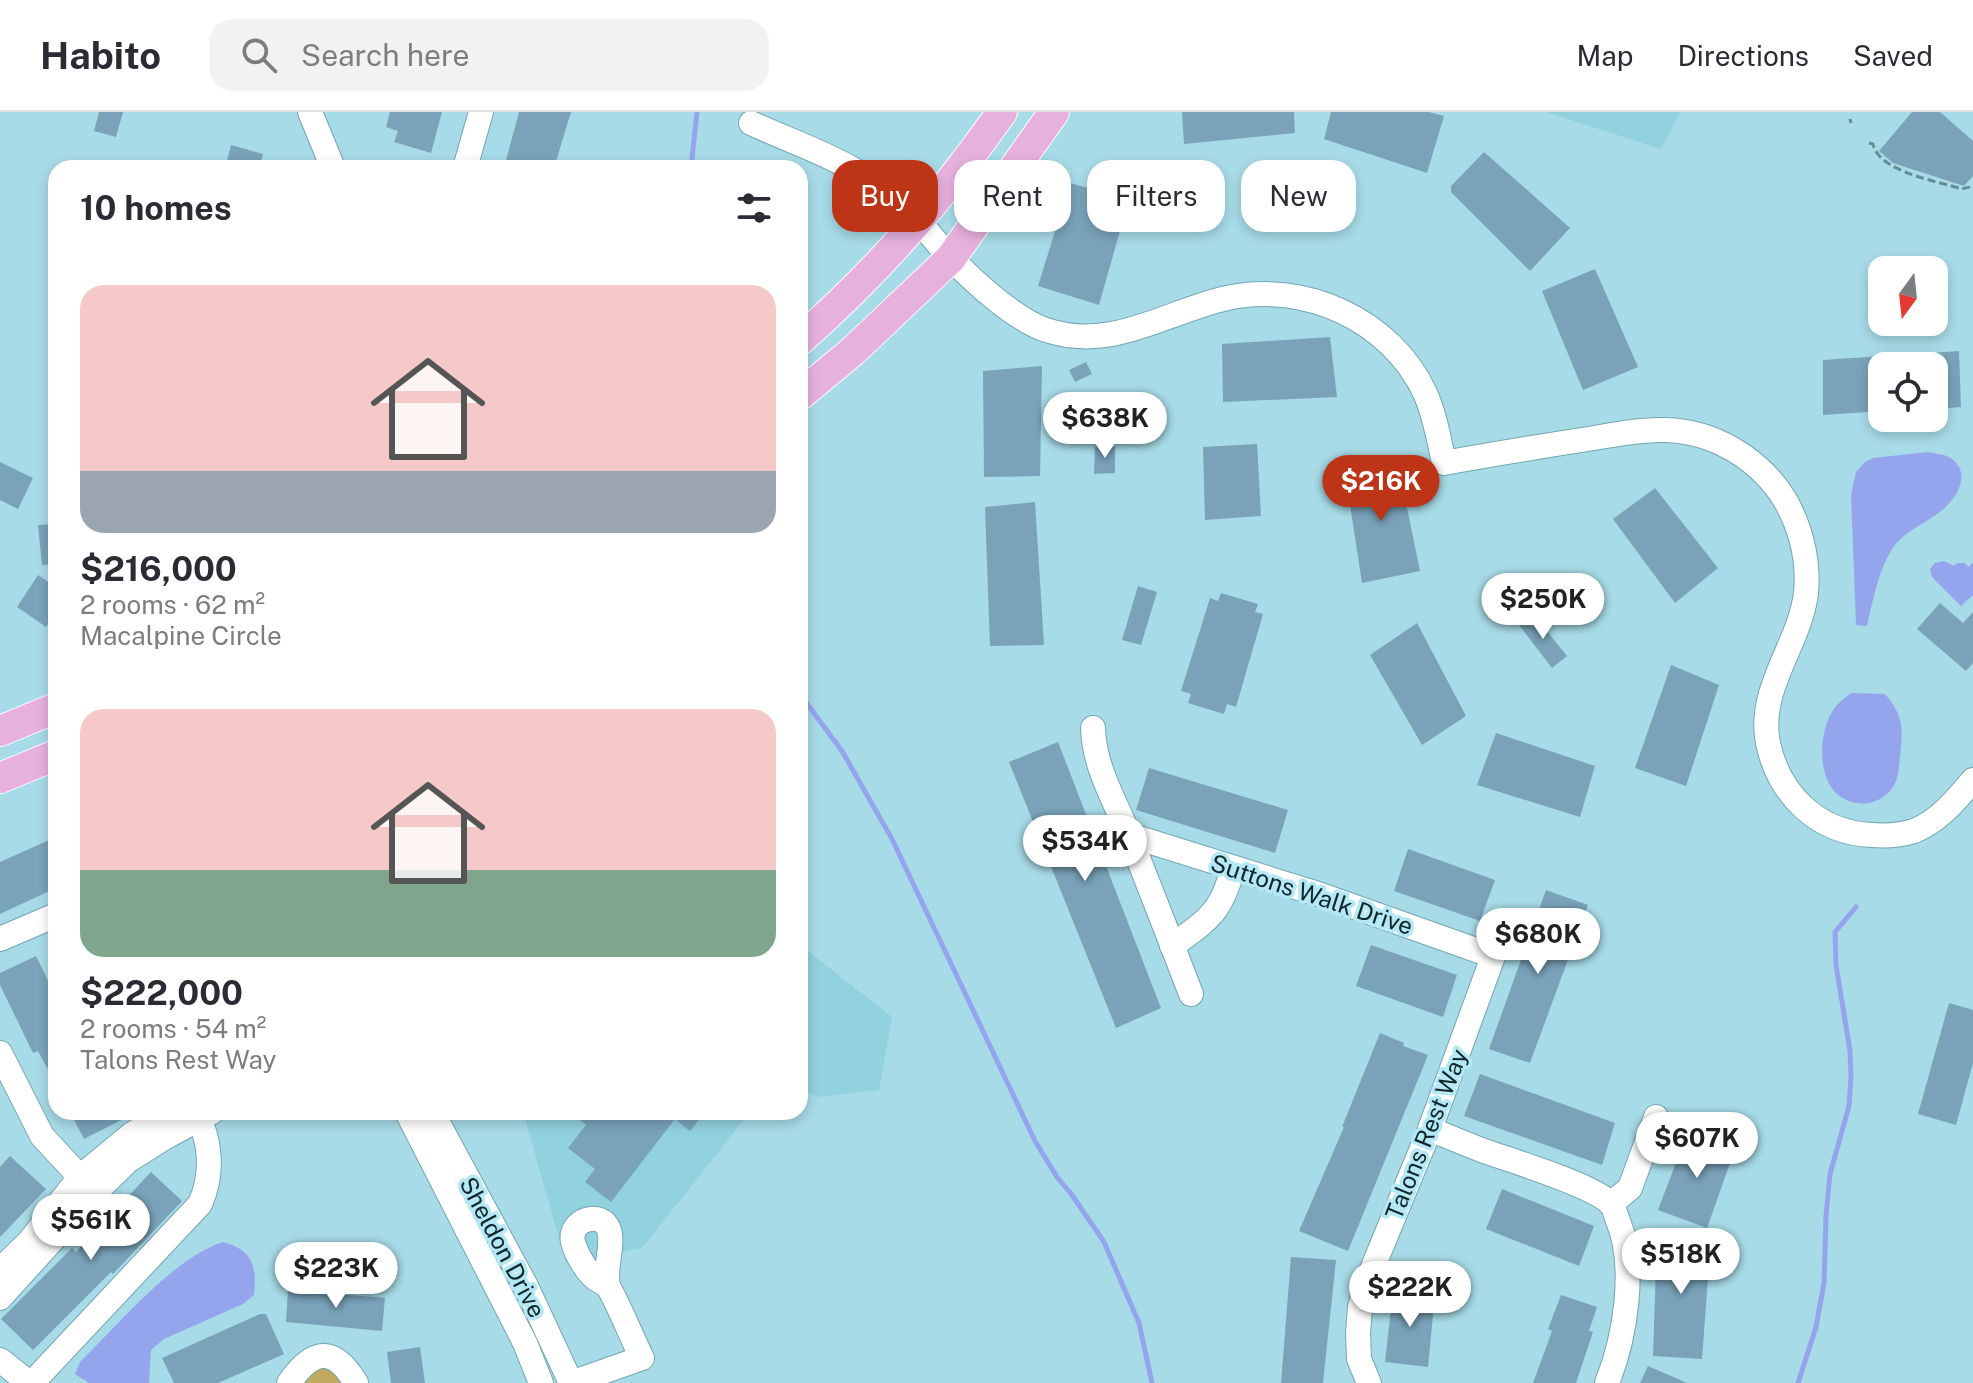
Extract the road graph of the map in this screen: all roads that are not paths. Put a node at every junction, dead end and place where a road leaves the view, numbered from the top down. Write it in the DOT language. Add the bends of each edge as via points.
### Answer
graph roads {
  1 [pos="310,112"];
  2 [pos="481,112"];
  3 [pos="1002,112"];
  4 [pos="1054,112"];
  5 [pos="751,123"];
  6 [pos="330,160"];
  7 [pos="467,160"];
  8 [pos="833,160"];
  9 [pos="938,198"];
  10 [pos="910,232"];
  11 [pos="928,232"];
  12 [pos="951,258"];
  13 [pos="808,333"];
  14 [pos="808,388"];
  15 [pos="48,711"];
  16 [pos="1093,728"];
  17 [pos="0,731"];
  18 [pos="48,758"];
  19 [pos="0,778"];
  20 [pos="1973,780"];
  21 [pos="1129,835"];
  22 [pos="1233,868"];
  23 [pos="48,919"];
  24 [pos="1502,932"];
  25 [pos="0,939"];
  26 [pos="1172,946"];
  27 [pos="1493,956"];
  28 [pos="1191,994"];
  29 [pos="0,1053"];
  30 [pos="1656,1117"];
  31 [pos="152,1120"];
  32 [pos="192,1120"];
  33 [pos="203,1120"];
  34 [pos="411,1120"];
  35 [pos="436,1120"];
  36 [pos="1430,1129"];
  37 [pos="88,1185"];
  38 [pos="1611,1204"];
  39 [pos="0,1270"];
  40 [pos="608,1286"];
  41 [pos="0,1298"];
  42 [pos="0,1360"];
  43 [pos="31,1383"];
  44 [pos="289,1383"];
  45 [pos="356,1383"];
  46 [pos="541,1383"];
  47 [pos="571,1383"];
  48 [pos="1369,1383"];
  49 [pos="1607,1383"];
  1 -- 6 [label="street"];
  2 -- 7 [label="street"];
  3 -- 9 [label="main road"];
  4 -- 12 [label="main road"];
  5 -- 8 [label="street"];
  10 -- 13 [label="main road"];
  11 -- 12 [label="street"];
  12 -- 14 [label="main road"];
  12 -- 20 [label="street" via="1025,319 1068,336 1113,336 1246,295 1301,298 1346,312 1384,340 1413,372 1431,408 1444,463 1634,432 1667,430 1709,438 1748,458 1777,487 1796,521 1806,564 1806,596 1770,693 1766,725 1782,783 1821,822 1859,835 1881,835 1913,831 1933,821"];
  15 -- 17 [label="main road"];
  16 -- 21 [label="street" via="1101,773"];
  18 -- 19 [label="main road"];
  21 -- 22 [label="street, Suttons Walk Drive"];
  21 -- 26 [label="street"];
  22 -- 26 [label="street" via="1225,897 1210,919"];
  22 -- 27 [label="street, Suttons Walk Drive"];
  23 -- 25 [label="street"];
  24 -- 27 [label="street, Talons Rest Way"];
  26 -- 28 [label="street"];
  27 -- 36 [label="street, Talons Rest Way"];
  29 -- 37 [label="street" via="42,1136"];
  30 -- 38 [label="street" via="1630,1188"];
  31 -- 37 [label="street" via="132,1134"];
  32 -- 37 [label="street"];
  33 -- 43 [label="street" via="210,1172 200,1204"];
  34 -- 46 [label="street, Sheldon Drive"];
  35 -- 47 [label="street, Sheldon Drive" via="526,1286"];
  36 -- 38 [label="street" via="1566,1180"];
  36 -- 48 [label="street, Talons Rest Way" via="1360,1307 1359,1359"];
  37 -- 39 [label="street"];
  37 -- 41 [label="street"];
  38 -- 49 [label="street" via="1625,1247 1626,1292 1621,1337"];
  40 -- 47 [label="street" via="642,1358"];
  42 -- 43 [label="street"];
  44 -- 45 [label="street" via="301,1366 323,1355 344,1364"];
}
